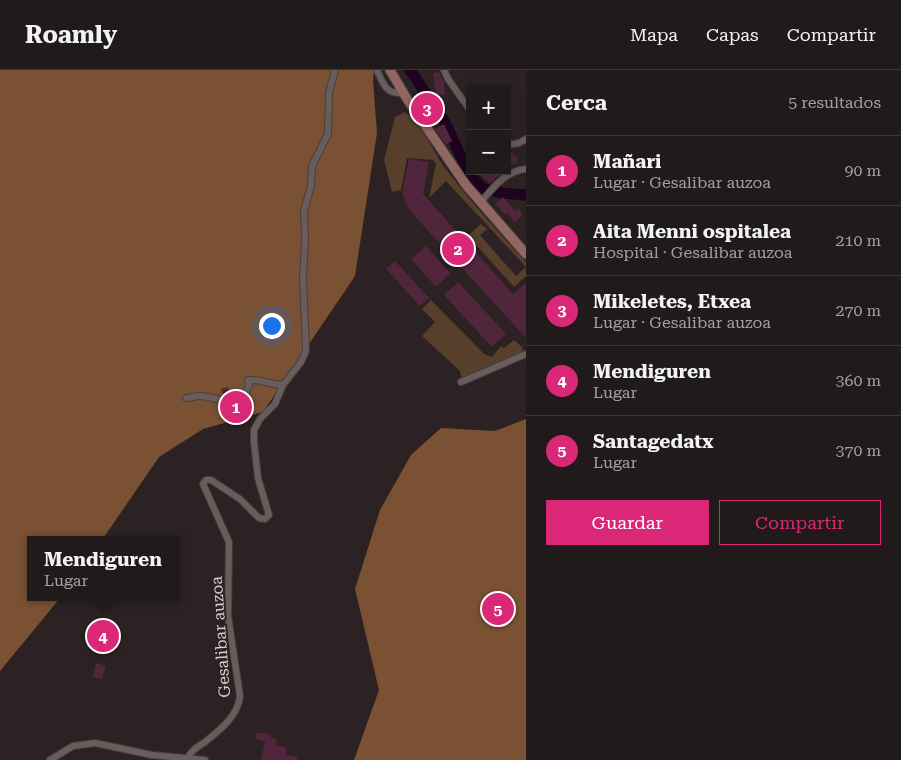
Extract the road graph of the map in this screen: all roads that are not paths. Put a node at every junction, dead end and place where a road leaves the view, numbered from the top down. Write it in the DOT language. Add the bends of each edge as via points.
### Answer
graph roads {
  1 [pos="335,70"];
  2 [pos="377,70"];
  3 [pos="390,70"];
  4 [pos="444,70"];
  5 [pos="402,93"];
  6 [pos="466,104"];
  7 [pos="526,139"];
  8 [pos="511,144"];
  9 [pos="526,169"];
  10 [pos="511,172"];
  11 [pos="505,175"];
  12 [pos="480,203"];
  13 [pos="526,254"];
  14 [pos="526,354"];
  15 [pos="461,382"];
  16 [pos="283,385"];
  17 [pos="186,398"];
  18 [pos="188,758"];
  19 [pos="50,760"];
  20 [pos="205,760"];
  1 -- 16 [label="street, Gesalibar auzoa" via="329,94 328,134 312,166 304,211 306,351"];
  2 -- 5 [label="street" via="386,88"];
  3 -- 5 [label="main road"];
  4 -- 6 [label="street"];
  5 -- 12 [label="main road"];
  7 -- 8 [label="street"];
  9 -- 10 [label="street"];
  11 -- 12 [label="street"];
  12 -- 13 [label="main road"];
  14 -- 15 [label="street"];
  16 -- 17 [label="street" via="248,380 244,397 235,400 219,401 201,396"];
  16 -- 18 [label="street, Gesalibar auzoa" via="275,404 260,419 254,432 255,460 268,517 259,518 240,499 211,480 203,483 229,542 228,616 240,696 237,709 229,720"];
  18 -- 19 [label="street" via="152,755 95,743 73,746"];
  18 -- 20 [label="street"];
}
